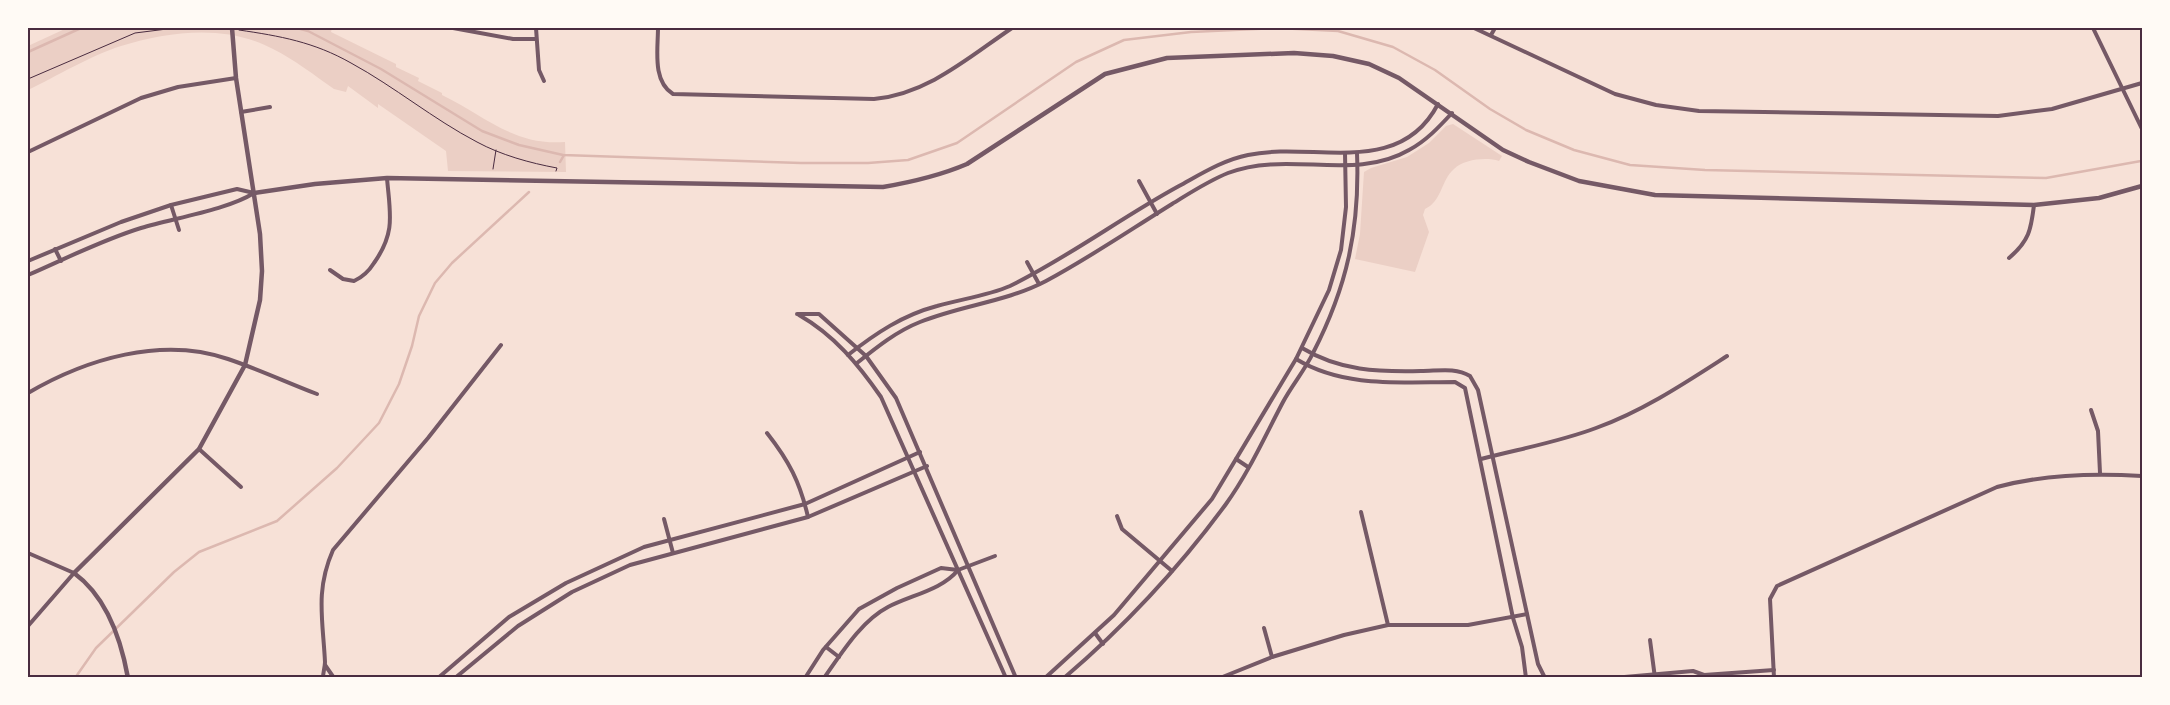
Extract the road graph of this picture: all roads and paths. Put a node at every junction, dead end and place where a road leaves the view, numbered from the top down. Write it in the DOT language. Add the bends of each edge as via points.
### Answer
graph roads {
  1 [pos="175,28"];
  2 [pos="232,28"];
  3 [pos="453,28"];
  4 [pos="536,28"];
  5 [pos="658,28"];
  6 [pos="1012,28"];
  7 [pos="1474,28"];
  8 [pos="1495,28"];
  9 [pos="2093,28"];
  10 [pos="1491,35"];
  11 [pos="535,39"];
  12 [pos="236,78"];
  13 [pos="28,79"];
  14 [pos="544,81"];
  15 [pos="2142,82"];
  16 [pos="2123,89"];
  17 [pos="1438,104"];
  18 [pos="270,107"];
  19 [pos="241,112"];
  20 [pos="1452,112"];
  21 [pos="2142,128"];
  22 [pos="497,150"];
  23 [pos="28,152"];
  24 [pos="1301,152"];
  25 [pos="1345,153"];
  26 [pos="1357,153"];
  27 [pos="1301,163"];
  28 [pos="1346,165"];
  29 [pos="1358,165"];
  30 [pos="492,169"];
  31 [pos="556,171"];
  32 [pos="387,178"];
  33 [pos="1139,181"];
  34 [pos="2142,186"];
  35 [pos="254,193"];
  36 [pos="1150,203"];
  37 [pos="2034,204"];
  38 [pos="171,206"];
  39 [pos="1156,214"];
  40 [pos="175,218"];
  41 [pos="178,230"];
  42 [pos="1343,234"];
  43 [pos="1354,234"];
  44 [pos="55,249"];
  45 [pos="2009,258"];
  46 [pos="61,261"];
  47 [pos="28,262"];
  48 [pos="1027,262"];
  49 [pos="330,270"];
  50 [pos="1033,274"];
  51 [pos="28,275"];
  52 [pos="1039,284"];
  53 [pos="1329,290"];
  54 [pos="1340,293"];
  55 [pos="957,301"];
  56 [pos="959,310"];
  57 [pos="501,345"];
  58 [pos="857,348"];
  59 [pos="1302,348"];
  60 [pos="848,355"];
  61 [pos="1312,355"];
  62 [pos="866,356"];
  63 [pos="1727,356"];
  64 [pos="1296,359"];
  65 [pos="857,363"];
  66 [pos="245,365"];
  67 [pos="1305,365"];
  68 [pos="1381,371"];
  69 [pos="1470,376"];
  70 [pos="1381,383"];
  71 [pos="1463,386"];
  72 [pos="28,392"];
  73 [pos="317,394"];
  74 [pos="2092,410"];
  75 [pos="767,433"];
  76 [pos="199,450"];
  77 [pos="920,452"];
  78 [pos="909,456"];
  79 [pos="1492,456"];
  80 [pos="1481,458"];
  81 [pos="1236,459"];
  82 [pos="927,466"];
  83 [pos="1248,467"];
  84 [pos="915,471"];
  85 [pos="2100,473"];
  86 [pos="2142,476"];
  87 [pos="241,487"];
  88 [pos="805,504"];
  89 [pos="1361,512"];
  90 [pos="1117,516"];
  91 [pos="808,517"];
  92 [pos="664,519"];
  93 [pos="1509,534"];
  94 [pos="1498,536"];
  95 [pos="670,540"];
  96 [pos="28,553"];
  97 [pos="673,553"];
  98 [pos="995,556"];
  99 [pos="1160,562"];
  100 [pos="969,566"];
  101 [pos="958,570"];
  102 [pos="1172,572"];
  103 [pos="74,573"];
  104 [pos="566,583"];
  105 [pos="572,592"];
  106 [pos="1527,614"];
  107 [pos="1513,618"];
  108 [pos="1388,625"];
  109 [pos="28,626"];
  110 [pos="1264,628"];
  111 [pos="1095,633"];
  112 [pos="1650,640"];
  113 [pos="1001,643"];
  114 [pos="1103,644"];
  115 [pos="826,647"];
  116 [pos="992,647"];
  117 [pos="465,654"];
  118 [pos="839,657"];
  119 [pos="1272,657"];
  120 [pos="472,662"];
  121 [pos="325,664"];
  122 [pos="1774,670"];
  123 [pos="1654,675"];
  124 [pos="1704,675"];
  125 [pos="128,678"];
  126 [pos="323,678"];
  127 [pos="334,678"];
  128 [pos="438,678"];
  129 [pos="455,678"];
  130 [pos="805,678"];
  131 [pos="824,678"];
  132 [pos="1006,678"];
  133 [pos="1016,678"];
  134 [pos="1045,678"];
  135 [pos="1064,678"];
  136 [pos="1220,678"];
  137 [pos="1526,678"];
  138 [pos="1545,678"];
  139 [pos="1613,678"];
  140 [pos="1699,678"];
  141 [pos="1774,678"];
  1 -- 13 [label="path" via="135,33"];
  2 -- 12 [label="street"];
  2 -- 22 [label="path" via="296,39 352,63 479,143"];
  3 -- 11 [label="street" via="513,39"];
  4 -- 11 [label="street"];
  5 -- 6 [label="street" via="659,76 663,86 673,94 874,99 900,96 933,82"];
  7 -- 10 [label="street"];
  8 -- 10 [label="street"];
  9 -- 16 [label="street"];
  10 -- 16 [label="street" via="1615,94 1656,105 1699,111 1998,116 2052,109"];
  11 -- 14 [label="street" via="539,70"];
  12 -- 19 [label="street"];
  12 -- 23 [label="street" via="178,86 141,98"];
  15 -- 16 [label="street"];
  16 -- 21 [label="street"];
  17 -- 20 [label="street"];
  17 -- 26 [label="street" via="1424,125 1408,137 1390,146"];
  17 -- 32 [label="street" via="1377,67 1333,56 1294,53 1167,58 1105,74 966,164 924,180 883,187"];
  18 -- 19 [label="street"];
  19 -- 35 [label="street"];
  20 -- 29 [label="street" via="1410,150 1389,159"];
  20 -- 37 [label="street" via="1502,150 1579,181 1622,191 1655,195"];
  22 -- 30 [label="path"];
  22 -- 31 [label="path" via="557,168"];
  24 -- 25 [label="street"];
  24 -- 27 [label="street"];
  24 -- 36 [label="street" via="1250,154 1229,160"];
  25 -- 26 [label="street"];
  25 -- 28 [label="street"];
  26 -- 29 [label="street"];
  27 -- 28 [label="street"];
  27 -- 39 [label="street" via="1249,166 1227,174"];
  28 -- 29 [label="street"];
  28 -- 42 [label="street"];
  29 -- 43 [label="street"];
  32 -- 35 [label="street"];
  32 -- 49 [label="street" via="390,225 388,242 380,255 369,271 354,280 343,279"];
  33 -- 36 [label="street"];
  34 -- 37 [label="street" via="2099,198"];
  35 -- 38 [label="street" via="237,189"];
  35 -- 40 [label="street" via="241,201"];
  35 -- 66 [label="street" via="260,234 260,300"];
  36 -- 39 [label="street"];
  36 -- 50 [label="street"];
  37 -- 45 [label="street" via="2031,229 2022,247"];
  38 -- 40 [label="street"];
  38 -- 44 [label="street"];
  39 -- 52 [label="street"];
  40 -- 41 [label="street"];
  40 -- 46 [label="street" via="121,234"];
  42 -- 43 [label="street"];
  42 -- 53 [label="street"];
  43 -- 54 [label="street"];
  44 -- 46 [label="street"];
  44 -- 47 [label="street"];
  46 -- 51 [label="street"];
  48 -- 50 [label="street"];
  50 -- 52 [label="street"];
  50 -- 55 [label="street" via="999,290"];
  52 -- 56 [label="street" via="999,301"];
  53 -- 54 [label="street"];
  53 -- 59 [label="street"];
  54 -- 61 [label="street"];
  55 -- 56 [label="street"];
  55 -- 58 [label="street" via="904,317 875,333"];
  56 -- 62 [label="street" via="900,331"];
  57 -- 121 [label="street" via="333,550 324,570 320,594"];
  58 -- 60 [label="street"];
  58 -- 60 [label="street" via="819,314 797,314 821,328"];
  58 -- 62 [label="street"];
  59 -- 61 [label="street"];
  59 -- 64 [label="street"];
  60 -- 65 [label="street"];
  61 -- 67 [label="street"];
  61 -- 68 [label="street" via="1346,368"];
  62 -- 65 [label="street"];
  62 -- 77 [label="street" via="896,398"];
  63 -- 79 [label="street" via="1627,416 1564,439"];
  64 -- 67 [label="street"];
  64 -- 81 [label="street"];
  65 -- 78 [label="street" via="881,397"];
  66 -- 72 [label="street" via="227,358 160,349 81,367"];
  66 -- 73 [label="street"];
  66 -- 76 [label="street"];
  67 -- 70 [label="street" via="1340,378"];
  67 -- 83 [label="street"];
  68 -- 69 [label="street" via="1455,370"];
  68 -- 70 [label="street"];
  69 -- 71 [label="street"];
  69 -- 79 [label="street" via="1478,390"];
  70 -- 71 [label="street" via="1455,382"];
  71 -- 80 [label="street"];
  74 -- 85 [label="street" via="2098,431"];
  75 -- 88 [label="street" via="787,459"];
  76 -- 87 [label="street"];
  76 -- 103 [label="street"];
  77 -- 78 [label="street"];
  77 -- 82 [label="street"];
  78 -- 84 [label="street"];
  78 -- 88 [label="street"];
  79 -- 80 [label="street"];
  79 -- 93 [label="street"];
  80 -- 94 [label="street"];
  81 -- 83 [label="street"];
  81 -- 99 [label="street" via="1212,499"];
  82 -- 84 [label="street"];
  82 -- 100 [label="street"];
  83 -- 102 [label="street" via="1226,503"];
  84 -- 91 [label="street"];
  84 -- 101 [label="street"];
  85 -- 86 [label="street"];
  85 -- 122 [label="street" via="2020,481 1997,487 1777,586 1770,599"];
  88 -- 91 [label="street"];
  88 -- 95 [label="street"];
  89 -- 108 [label="street"];
  90 -- 99 [label="street" via="1122,528"];
  91 -- 97 [label="street"];
  92 -- 95 [label="street"];
  93 -- 94 [label="street"];
  93 -- 106 [label="street"];
  94 -- 107 [label="street"];
  95 -- 97 [label="street"];
  95 -- 104 [label="street" via="644,547"];
  96 -- 103 [label="street"];
  97 -- 105 [label="street" via="630,566"];
  98 -- 100 [label="street"];
  99 -- 102 [label="street"];
  99 -- 111 [label="street"];
  100 -- 101 [label="street"];
  100 -- 113 [label="street"];
  101 -- 115 [label="street" via="941,568 859,609"];
  101 -- 116 [label="street"];
  101 -- 118 [label="street" via="950,580 886,608 863,628"];
  102 -- 114 [label="street"];
  103 -- 109 [label="street"];
  103 -- 125 [label="street" via="84,580 103,606 120,641"];
  104 -- 105 [label="street"];
  104 -- 117 [label="street" via="509,617"];
  105 -- 120 [label="street" via="518,626"];
  106 -- 107 [label="street"];
  106 -- 138 [label="street" via="1538,664"];
  107 -- 108 [label="street" via="1468,625"];
  107 -- 137 [label="street" via="1522,647"];
  108 -- 119 [label="street"];
  110 -- 119 [label="street"];
  111 -- 114 [label="street"];
  111 -- 134 [label="street"];
  112 -- 123 [label="street"];
  113 -- 116 [label="street"];
  113 -- 133 [label="street"];
  114 -- 135 [label="street"];
  115 -- 118 [label="street"];
  115 -- 130 [label="street"];
  116 -- 132 [label="street"];
  117 -- 120 [label="street"];
  117 -- 128 [label="street"];
  118 -- 131 [label="street"];
  119 -- 136 [label="street"];
  120 -- 129 [label="street"];
  121 -- 126 [label="street"];
  121 -- 127 [label="street"];
  122 -- 124 [label="street"];
  122 -- 141 [label="street"];
  123 -- 124 [label="street" via="1693,671"];
  123 -- 139 [label="street"];
  124 -- 140 [label="street"];
}
